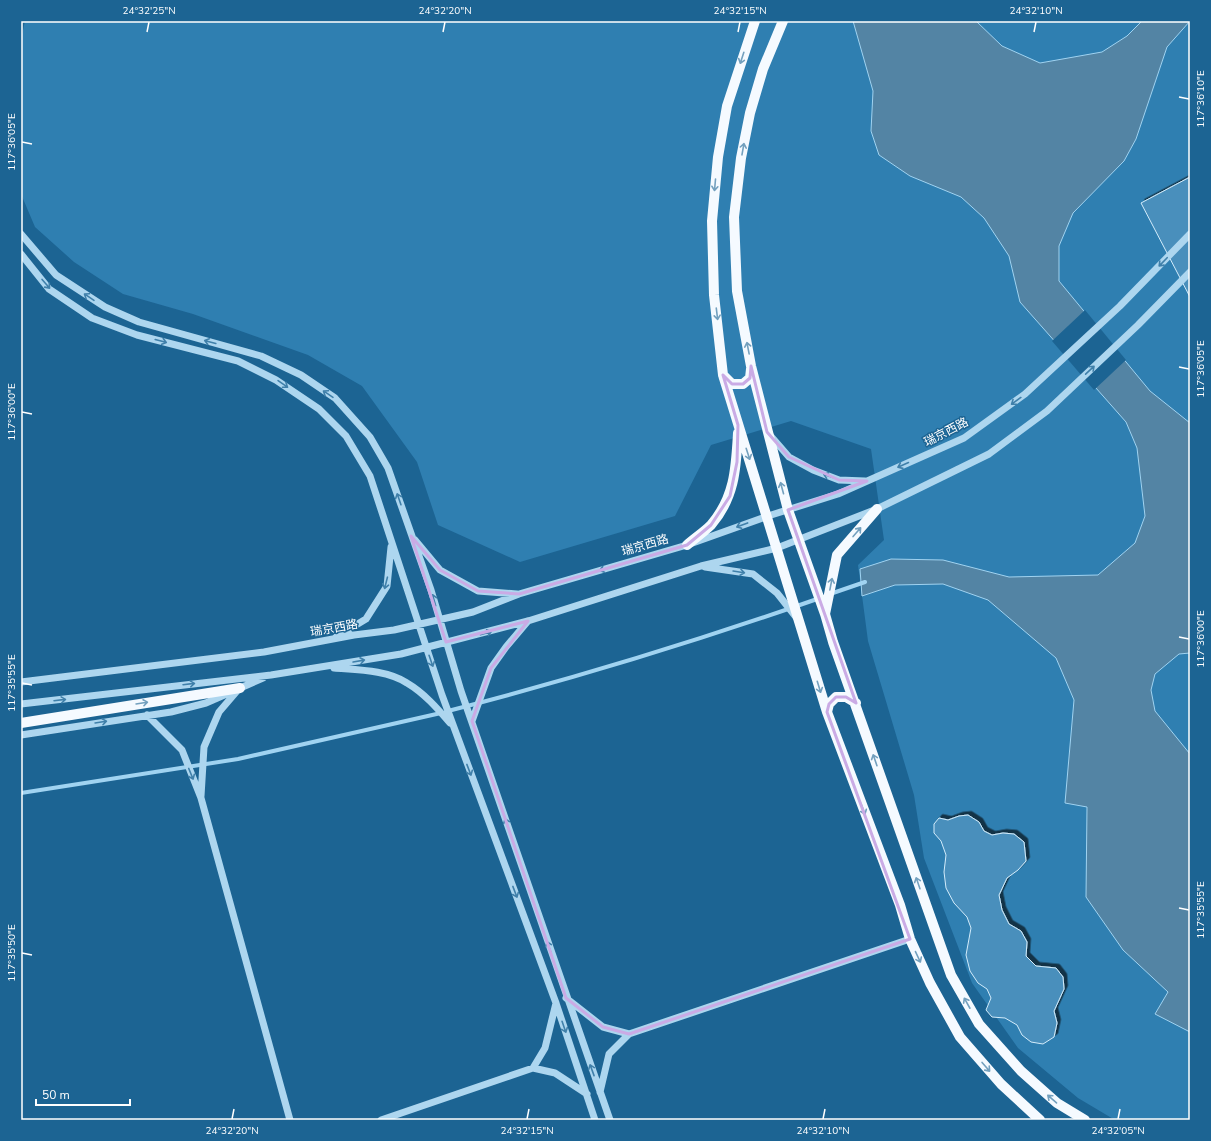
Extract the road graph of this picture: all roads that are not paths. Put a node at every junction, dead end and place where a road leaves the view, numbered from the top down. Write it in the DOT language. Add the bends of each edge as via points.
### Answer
graph roads {
  1 [pos="754,21"];
  2 [pos="782,26"];
  3 [pos="21,234"];
  4 [pos="1190,234"];
  5 [pos="21,254"];
  6 [pos="1190,272"];
  7 [pos="751,366"];
  8 [pos="723,375"];
  9 [pos="738,425"];
  10 [pos="767,432"];
  11 [pos="867,481"];
  12 [pos="877,509"];
  13 [pos="788,510"];
  14 [pos="768,516"];
  15 [pos="412,536"];
  16 [pos="799,540"];
  17 [pos="391,544"];
  18 [pos="687,545"];
  19 [pos="777,548"];
  20 [pos="701,566"];
  21 [pos="519,594"];
  22 [pos="825,614"];
  23 [pos="440,620"];
  24 [pos="528,621"];
  25 [pos="799,622"];
  26 [pos="419,625"];
  27 [pos="332,639"];
  28 [pos="446,642"];
  29 [pos="426,648"];
  30 [pos="326,667"];
  31 [pos="271,675"];
  32 [pos="21,682"];
  33 [pos="240,688"];
  34 [pos="856,703"];
  35 [pos="21,704"];
  36 [pos="827,712"];
  37 [pos="148,714"];
  38 [pos="472,721"];
  39 [pos="21,723"];
  40 [pos="452,725"];
  41 [pos="21,735"];
  42 [pos="200,798"];
  43 [pos="910,939"];
  44 [pos="566,998"];
  45 [pos="556,1003"];
  46 [pos="629,1034"];
  47 [pos="533,1068"];
  48 [pos="600,1092"];
  49 [pos="587,1094"];
  50 [pos="290,1120"];
  51 [pos="381,1120"];
  52 [pos="595,1120"];
  53 [pos="610,1120"];
  54 [pos="1040,1120"];
  55 [pos="1085,1120"];
  1 -- 8 [label="main road, one-way" via="728,106 718,157 712,221 714,295"];
  7 -- 2 [label="main road, one-way" via="737,292 734,217 741,158 750,113 763,70"];
  15 -- 3 [label="street, one-way" via="388,468 370,437 335,398 301,375 261,356 139,322 105,307 56,274"];
  4 -- 11 [label="street, 瑞京西路, one-way" via="1120,306 1025,394 964,438"];
  5 -- 17 [label="street, one-way" via="49,289 92,318 137,335 238,361 276,380 319,409 346,436 370,476"];
  12 -- 6 [label="street, one-way" via="989,454 1047,411"];
  7 -- 8 [label="main road" via="750,378 743,384 732,384"];
  7 -- 10 [label="main road"];
  8 -- 9 [label="main road"];
  9 -- 14 [label="main road, one-way"];
  9 -- 18 [label="main road" via="737,462 730,496 711,525"];
  11 -- 10 [label="street, one-way" via="840,480 813,470 789,457"];
  13 -- 10 [label="main road, one-way"];
  11 -- 13 [label="street, 瑞京西路" via="838,494"];
  12 -- 16 [label="street"];
  22 -- 12 [label="main road, one-way" via="837,555"];
  13 -- 14 [label="street, 瑞京西路"];
  13 -- 16 [label="main road"];
  14 -- 18 [label="street, 瑞京西路, one-way"];
  14 -- 19 [label="main road"];
  15 -- 21 [label="street" via="440,570 478,592"];
  23 -- 15 [label="street, one-way"];
  16 -- 19 [label="street"];
  16 -- 22 [label="main road"];
  17 -- 26 [label="street"];
  17 -- 27 [label="street, one-way" via="387,586 366,619"];
  18 -- 21 [label="street, 瑞京西路, one-way"];
  19 -- 20 [label="street"];
  19 -- 25 [label="main road"];
  20 -- 24 [label="street"];
  20 -- 25 [label="street, one-way" via="753,574 777,593"];
  21 -- 23 [label="street, 瑞京西路" via="473,612"];
  22 -- 34 [label="main road"];
  23 -- 26 [label="street, 瑞京西路"];
  23 -- 28 [label="street"];
  28 -- 24 [label="street, one-way"];
  24 -- 38 [label="street" via="491,668"];
  25 -- 36 [label="main road, one-way"];
  26 -- 27 [label="street, 瑞京西路"];
  26 -- 29 [label="street"];
  27 -- 32 [label="street, 瑞京西路" via="264,652"];
  28 -- 29 [label="street"];
  28 -- 38 [label="street"];
  30 -- 29 [label="street, one-way"];
  29 -- 40 [label="street, one-way"];
  30 -- 31 [label="street"];
  30 -- 40 [label="street" via="378,673 406,682 428,698"];
  31 -- 33 [label="street"];
  35 -- 31 [label="street, one-way"];
  33 -- 37 [label="street" via="206,703 170,712"];
  39 -- 33 [label="main road, one-way"];
  33 -- 42 [label="street" via="219,712 204,747"];
  34 -- 36 [label="main road" via="846,697 836,697 829,704"];
  55 -- 34 [label="main road, one-way" via="1057,1103 1020,1071 979,1024 951,975"];
  36 -- 43 [label="main road, one-way" via="900,905"];
  41 -- 37 [label="street, one-way"];
  37 -- 42 [label="street, one-way" via="182,750"];
  44 -- 38 [label="street, one-way"];
  40 -- 45 [label="street, one-way"];
  42 -- 50 [label="street"];
  43 -- 46 [label="street"];
  43 -- 54 [label="main road, one-way" via="930,983 960,1037 1000,1084"];
  44 -- 46 [label="street" via="603,1027"];
  48 -- 44 [label="street, one-way"];
  45 -- 47 [label="street" via="545,1048"];
  45 -- 49 [label="street, one-way"];
  46 -- 48 [label="street" via="609,1054"];
  47 -- 49 [label="street" via="555,1073"];
  47 -- 51 [label="street"];
  48 -- 53 [label="street"];
  49 -- 52 [label="street"];
}
